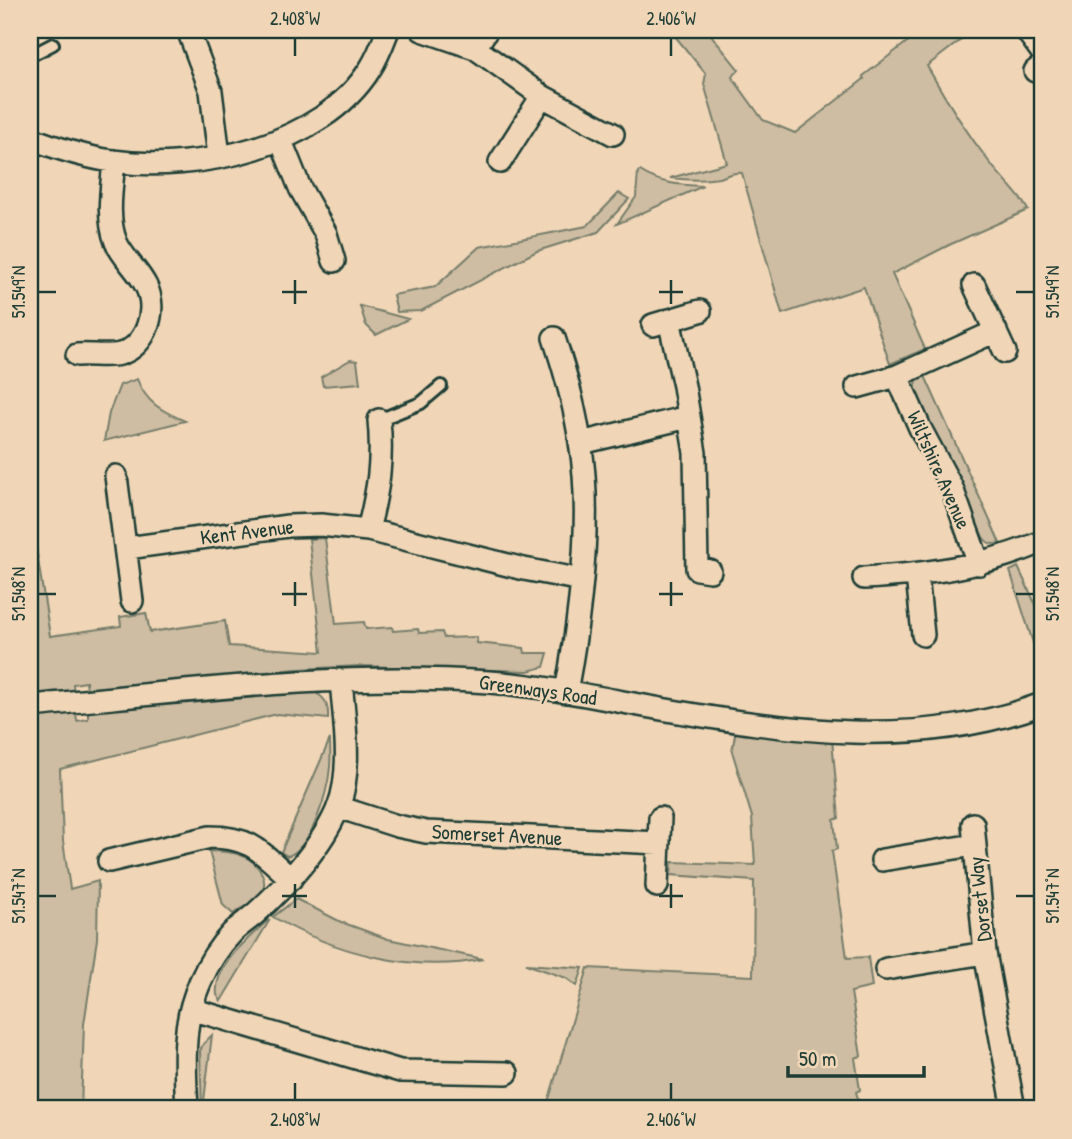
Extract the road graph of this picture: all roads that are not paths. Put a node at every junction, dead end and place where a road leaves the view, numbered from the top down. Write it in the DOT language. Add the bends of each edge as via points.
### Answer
graph roads {
  1 [pos="188,30"];
  2 [pos="388,30"];
  3 [pos="422,30"];
  4 [pos="487,30"];
  5 [pos="1026,30"];
  6 [pos="53,44"];
  7 [pos="475,48"];
  8 [pos="30,56"];
  9 [pos="1040,63"];
  10 [pos="542,96"];
  11 [pos="612,134"];
  12 [pos="30,138"];
  13 [pos="281,141"];
  14 [pos="219,156"];
  15 [pos="114,161"];
  16 [pos="500,162"];
  17 [pos="334,261"];
  18 [pos="974,285"];
  19 [pos="700,311"];
  20 [pos="996,331"];
  21 [pos="554,338"];
  22 [pos="1005,352"];
  23 [pos="77,355"];
  24 [pos="897,376"];
  25 [pos="441,386"];
  26 [pos="857,387"];
  27 [pos="688,417"];
  28 [pos="379,420"];
  29 [pos="581,443"];
  30 [pos="116,476"];
  31 [pos="368,530"];
  32 [pos="1042,542"];
  33 [pos="127,548"];
  34 [pos="979,564"];
  35 [pos="710,571"];
  36 [pos="917,575"];
  37 [pos="864,579"];
  38 [pos="582,580"];
  39 [pos="132,601"];
  40 [pos="923,635"];
  41 [pos="341,680"];
  42 [pos="566,692"];
  43 [pos="1042,704"];
  44 [pos="30,706"];
  45 [pos="338,807"];
  46 [pos="660,818"];
  47 [pos="659,843"];
  48 [pos="120,852"];
  49 [pos="882,860"];
  50 [pos="291,878"];
  51 [pos="657,886"];
  52 [pos="985,953"];
  53 [pos="886,970"];
  54 [pos="191,1009"];
  55 [pos="507,1073"];
  56 [pos="187,1109"];
  57 [pos="1014,1109"];
  1 -- 14 [label="street" via="211,91"];
  2 -- 13 [label="street" via="370,69 351,91 320,118"];
  3 -- 7 [label="street"];
  4 -- 7 [label="street"];
  5 -- 9 [label="street"];
  6 -- 8 [label="lane"];
  7 -- 10 [label="street"];
  10 -- 11 [label="street"];
  10 -- 16 [label="street"];
  12 -- 15 [label="street"];
  13 -- 14 [label="street"];
  13 -- 17 [label="street" via="326,234"];
  14 -- 15 [label="street" via="149,163"];
  15 -- 23 [label="street" via="112,230 145,284 151,303 149,326 124,360"];
  18 -- 20 [label="street"];
  19 -- 27 [label="street" via="661,322 684,386"];
  20 -- 22 [label="street"];
  20 -- 24 [label="street"];
  21 -- 29 [label="street"];
  24 -- 26 [label="street"];
  24 -- 34 [label="street, Wiltshire Avenue" via="951,488"];
  25 -- 28 [label="lane" via="421,403"];
  27 -- 29 [label="street"];
  27 -- 35 [label="street" via="695,453 697,569"];
  28 -- 31 [label="street" via="379,485"];
  29 -- 38 [label="street" via="585,510"];
  30 -- 33 [label="street"];
  31 -- 33 [label="street, Kent Avenue" via="288,526"];
  31 -- 38 [label="street, Kent Avenue"];
  32 -- 34 [label="street"];
  33 -- 39 [label="street"];
  34 -- 36 [label="street"];
  36 -- 37 [label="street"];
  36 -- 40 [label="street"];
  38 -- 42 [label="street"];
  41 -- 42 [label="street, Greenways Road" via="418,678"];
  41 -- 44 [label="street, Greenways Road"];
  41 -- 45 [label="street" via="345,764"];
  42 -- 43 [label="street, Greenways Road" via="734,720 870,734 958,726"];
  45 -- 47 [label="street, Somerset Avenue" via="426,832"];
  45 -- 50 [label="street"];
  46 -- 47 [label="street"];
  47 -- 51 [label="street"];
  48 -- 50 [label="street" via="227,837 253,845"];
  49 -- 52 [label="street, Dorset Way" via="974,835"];
  50 -- 54 [label="street" via="215,954"];
  52 -- 53 [label="street, Dorset Way"];
  52 -- 57 [label="street, Dorset Way"];
  54 -- 55 [label="street" via="371,1073"];
  54 -- 56 [label="street" via="186,1038"];
}
